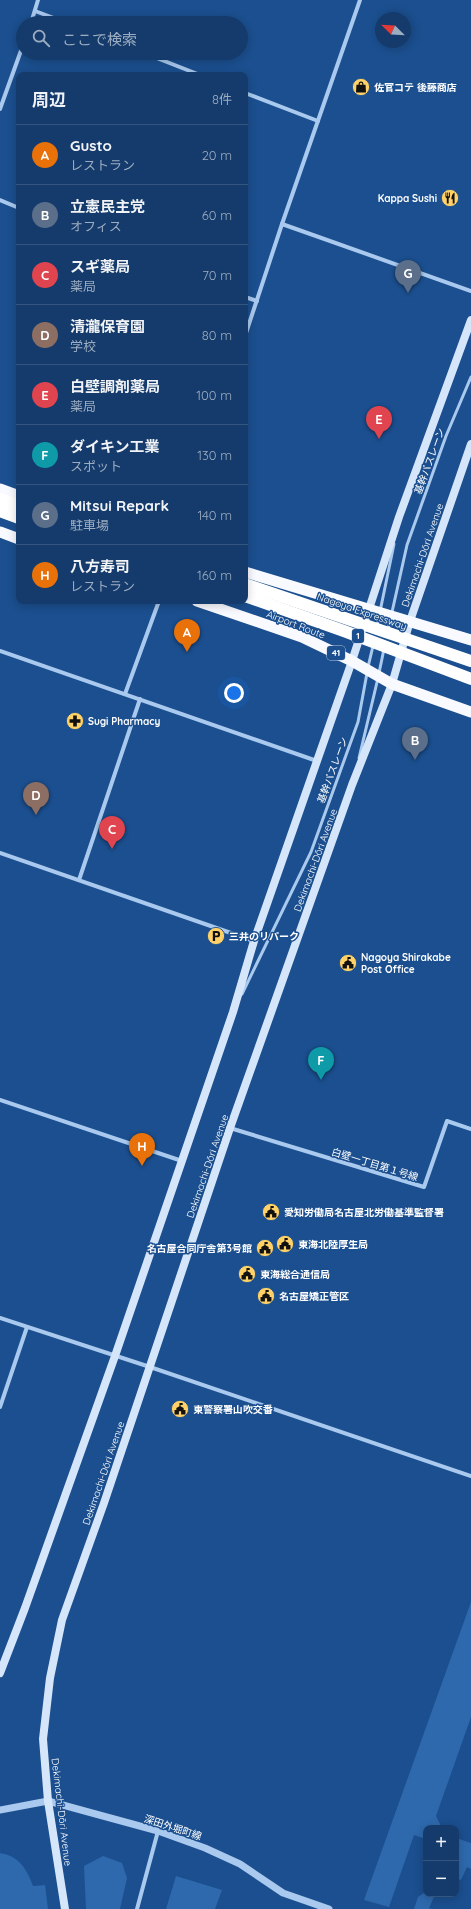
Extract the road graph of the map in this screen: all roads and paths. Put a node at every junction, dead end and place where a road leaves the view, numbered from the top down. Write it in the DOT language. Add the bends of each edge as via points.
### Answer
graph roads {
  1 [pos="38,0"];
  2 [pos="360,0"];
  3 [pos="35,11"];
  4 [pos="33,16"];
  5 [pos="48,16"];
  6 [pos="18,60"];
  7 [pos="162,60"];
  8 [pos="192,72"];
  9 [pos="248,94"];
  10 [pos="0,109"];
  11 [pos="318,121"];
  12 [pos="0,200"];
  13 [pos="16,207"];
  14 [pos="282,224"];
  15 [pos="471,291"];
  16 [pos="248,298"];
  17 [pos="257,301"];
  18 [pos="471,320"];
  19 [pos="248,327"];
  20 [pos="471,377"];
  21 [pos="471,444"];
  22 [pos="0,489"];
  23 [pos="16,495"];
  24 [pos="0,499"];
  25 [pos="16,505"];
  26 [pos="0,511"];
  27 [pos="16,517"];
  28 [pos="399,517"];
  29 [pos="0,532"];
  30 [pos="16,538"];
  31 [pos="248,573"];
  32 [pos="248,585"];
  33 [pos="248,597"];
  34 [pos="158,604"];
  35 [pos="206,604"];
  36 [pos="369,609"];
  37 [pos="386,614"];
  38 [pos="410,621"];
  39 [pos="376,634"];
  40 [pos="386,638"];
  41 [pos="471,640"];
  42 [pos="374,641"];
  43 [pos="385,645"];
  44 [pos="0,651"];
  45 [pos="352,661"];
  46 [pos="471,661"];
  47 [pos="367,670"];
  48 [pos="378,675"];
  49 [pos="471,679"];
  50 [pos="392,684"];
  51 [pos="125,694"];
  52 [pos="140,699"];
  53 [pos="471,712"];
  54 [pos="318,761"];
  55 [pos="352,785"];
  56 [pos="0,853"];
  57 [pos="79,880"];
  58 [pos="254,940"];
  59 [pos="233,1012"];
  60 [pos="0,1100"];
  61 [pos="230,1128"];
  62 [pos="471,1129"];
  63 [pos="182,1161"];
  64 [pos="0,1318"];
  65 [pos="27,1327"];
  66 [pos="114,1356"];
  67 [pos="150,1367"];
  68 [pos="0,1407"];
  69 [pos="471,1476"];
  70 [pos="0,1674"];
  71 [pos="48,1801"];
  72 [pos="0,1810"];
  73 [pos="158,1831"];
  74 [pos="65,1909"];
  75 [pos="137,1909"];
  76 [pos="329,1909"];
  1 -- 3 [label="street"];
  2 -- 11 [label="street"];
  3 -- 4 [label="street"];
  3 -- 5 [label="street"];
  6 -- 10 [label="street"];
  7 -- 8 [label="street"];
  9 -- 11 [label="street"];
  11 -- 14 [label="street"];
  12 -- 13 [label="street"];
  14 -- 15 [label="street"];
  14 -- 17 [label="street"];
  16 -- 17 [label="street"];
  17 -- 19 [label="street"];
  18 -- 28 [label="main road"];
  20 -- 37 [label="lane, 基幹バスレーン" via="446,436 407,545"];
  21 -- 38 [label="main road, Dekimachi-Dōri Avenue"];
  22 -- 23 [label="highway"];
  24 -- 25 [label="highway"];
  26 -- 27 [label="highway"];
  28 -- 36 [label="main road"];
  28 -- 37 [label="lane, 基幹バスレーン"];
  29 -- 30 [label="highway"];
  31 -- 36 [label="highway"];
  32 -- 46 [label="highway, Nagoya Expressway / 1, bridge"];
  33 -- 49 [label="highway, 1, bridge"];
  34 -- 51 [label="street"];
  35 -- 45 [label="highway, Airport Route / 41" via="302,637"];
  36 -- 37 [label="highway"];
  36 -- 45 [label="main road"];
  37 -- 38 [label="highway"];
  37 -- 39 [label="lane, 基幹バスレーン"];
  37 -- 40 [label="lane, 基幹バスレーン"];
  38 -- 41 [label="highway"];
  38 -- 50 [label="main road, Dekimachi-Dōri Avenue"];
  42 -- 47 [label="lane, 基幹バスレーン"];
  43 -- 48 [label="lane, 基幹バスレーン"];
  44 -- 51 [label="street"];
  45 -- 47 [label="highway, Airport Route / 41"];
  45 -- 54 [label="main road"];
  47 -- 48 [label="highway, Airport Route / 41"];
  47 -- 59 [label="lane, 基幹バスレーン" via="358,722 311,852"];
  48 -- 50 [label="highway, Airport Route / 41"];
  48 -- 55 [label="lane, 基幹バスレーン"];
  50 -- 53 [label="highway, Airport Route / 41"];
  50 -- 55 [label="main road, Dekimachi-Dōri Avenue"];
  51 -- 52 [label="street"];
  52 -- 54 [label="street"];
  52 -- 57 [label="street"];
  54 -- 58 [label="main road"];
  55 -- 61 [label="main road, Dekimachi-Dōri Avenue"];
  56 -- 57 [label="street"];
  57 -- 58 [label="street"];
  58 -- 59 [label="main road"];
  59 -- 63 [label="main road"];
  60 -- 63 [label="street"];
  61 -- 62 [label="street, 白壁一丁目第１号線" via="424,1187 447,1121"];
  61 -- 67 [label="main road, Dekimachi-Dōri Avenue"];
  63 -- 66 [label="main road"];
  64 -- 65 [label="street"];
  65 -- 66 [label="street"];
  65 -- 68 [label="street"];
  66 -- 67 [label="street"];
  66 -- 70 [label="main road"];
  67 -- 69 [label="street"];
  67 -- 71 [label="main road, Dekimachi-Dōri Avenue" via="62,1620 50,1678 43,1739"];
  71 -- 72 [label="street, 深田外堀町線"];
  71 -- 73 [label="street, 深田外堀町線"];
  71 -- 74 [label="main road, Dekimachi-Dōri Avenue"];
  73 -- 75 [label="street"];
  73 -- 76 [label="street, 深田外堀町線" via="240,1864 283,1893"];
}
